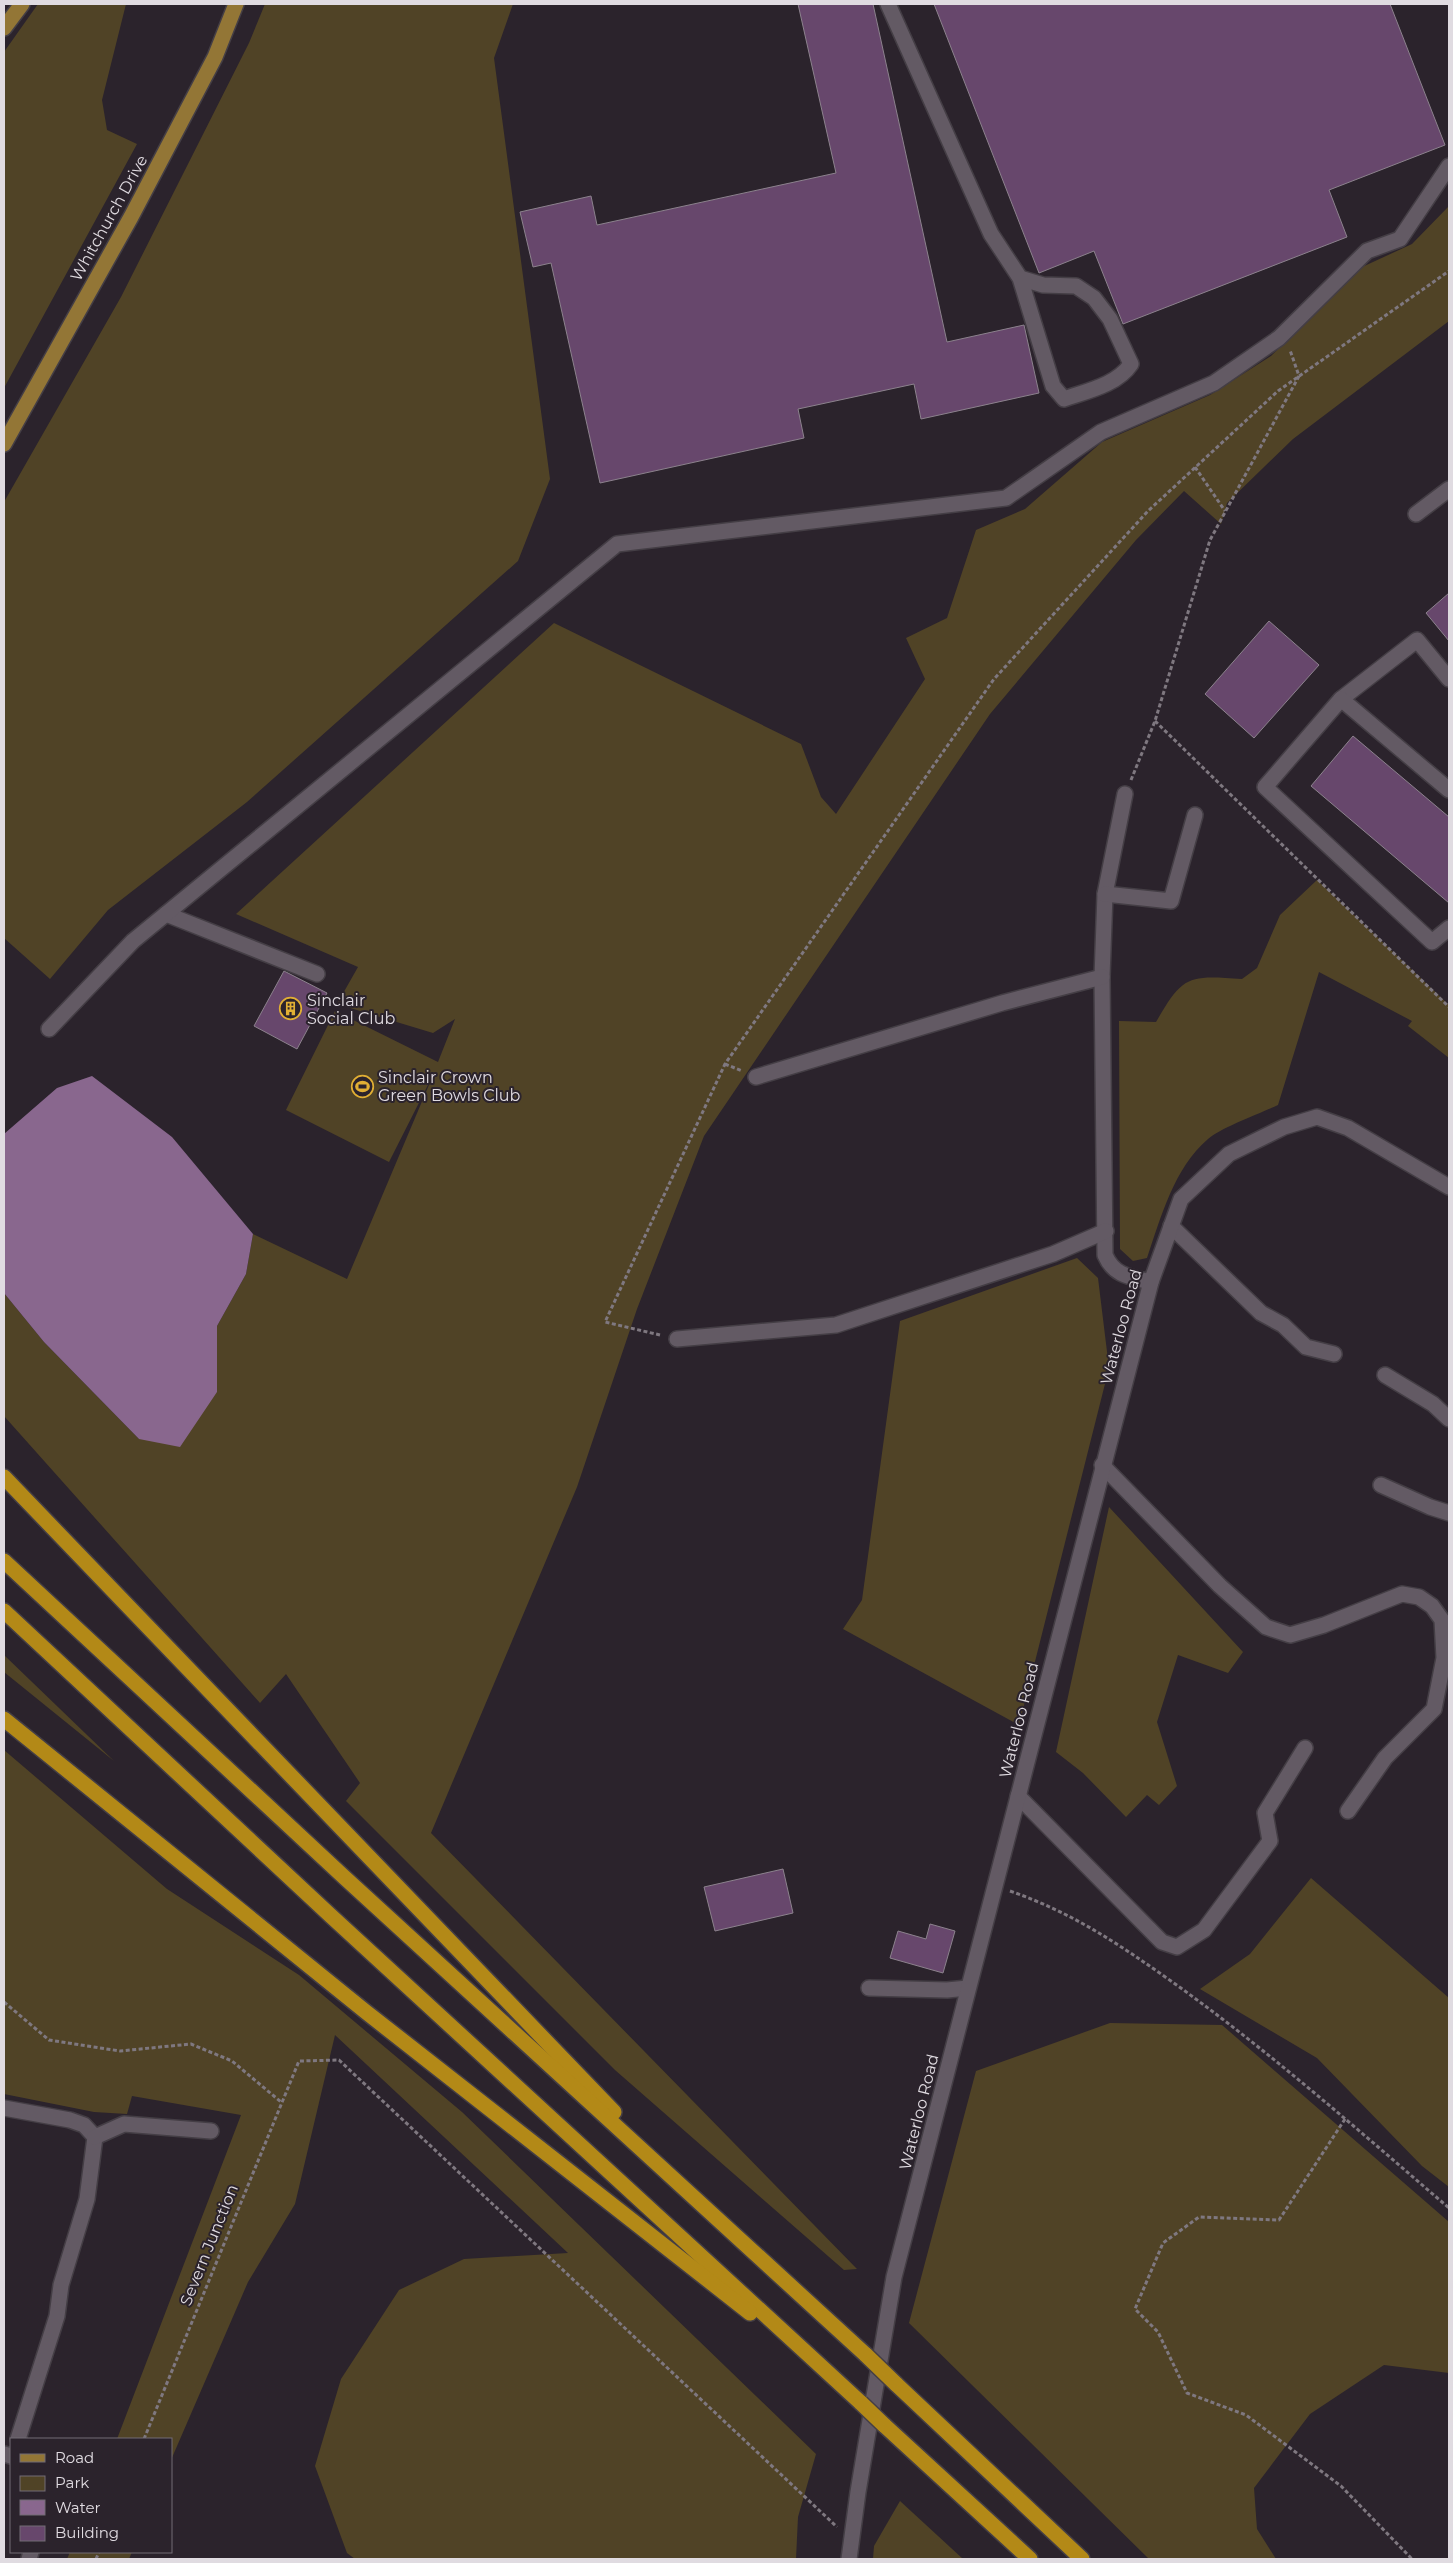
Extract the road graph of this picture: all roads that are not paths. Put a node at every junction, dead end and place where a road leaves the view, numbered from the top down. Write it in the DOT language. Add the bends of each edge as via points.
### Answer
graph roads {
  1 [pos="22,4"];
  2 [pos="236,4"];
  3 [pos="888,4"];
  4 [pos="4,28"];
  5 [pos="1449,166"];
  6 [pos="1020,278"];
  7 [pos="4,444"];
  8 [pos="1449,489"];
  9 [pos="1416,514"];
  10 [pos="1449,679"];
  11 [pos="1341,699"];
  12 [pos="1449,790"];
  13 [pos="1125,794"];
  14 [pos="1195,814"];
  15 [pos="1105,894"];
  16 [pos="166,914"];
  17 [pos="1449,928"];
  18 [pos="317,974"];
  19 [pos="1102,977"];
  20 [pos="49,1029"];
  21 [pos="756,1077"];
  22 [pos="1449,1187"];
  23 [pos="1171,1226"];
  24 [pos="1106,1231"];
  25 [pos="1151,1282"];
  26 [pos="678,1339"];
  27 [pos="1334,1354"];
  28 [pos="1385,1375"];
  29 [pos="1449,1419"];
  30 [pos="1102,1465"];
  31 [pos="4,1477"];
  32 [pos="1381,1485"];
  33 [pos="1449,1512"];
  34 [pos="4,1561"];
  35 [pos="4,1612"];
  36 [pos="4,1719"];
  37 [pos="1305,1748"];
  38 [pos="1018,1796"];
  39 [pos="1348,1812"];
  40 [pos="869,1988"];
  41 [pos="968,1988"];
  42 [pos="4,2108"];
  43 [pos="210,2131"];
  44 [pos="95,2137"];
  45 [pos="711,2213"];
  46 [pos="845,2388"];
  47 [pos="18,2438"];
  48 [pos="849,2559"];
  49 [pos="1030,2559"];
  50 [pos="1082,2559"];
  1 -- 4 [label="main road"];
  2 -- 7 [label="main road, Whitchurch Drive" via="215,57 131,217"];
  3 -- 6 [label="street" via="991,234"];
  5 -- 16 [label="street" via="1400,239 1367,251 1284,333 1214,384 1101,432 1006,498 617,544"];
  6 -- 6 [label="street" via="1043,285 1076,286 1094,298 1110,319 1131,364 1124,374 1101,386 1064,398 1053,386"];
  8 -- 9 [label="street"];
  10 -- 11 [label="street" via="1417,640"];
  11 -- 12 [label="street"];
  11 -- 17 [label="street" via="1265,787 1432,942"];
  13 -- 15 [label="street"];
  14 -- 15 [label="street" via="1171,901"];
  15 -- 19 [label="street"];
  16 -- 18 [label="street"];
  16 -- 20 [label="street" via="133,941"];
  19 -- 21 [label="street" via="992,1006"];
  19 -- 24 [label="street"];
  22 -- 23 [label="street, Waterloo Road" via="1348,1128 1317,1117 1284,1127 1229,1154 1181,1199"];
  23 -- 25 [label="street, Waterloo Road"];
  23 -- 27 [label="street" via="1261,1313 1283,1325 1306,1347"];
  24 -- 25 [label="street" via="1105,1255 1110,1267 1130,1277"];
  24 -- 26 [label="street" via="1053,1254 836,1325"];
  25 -- 30 [label="street, Waterloo Road"];
  28 -- 29 [label="street" via="1433,1404"];
  30 -- 38 [label="street, Waterloo Road"];
  30 -- 39 [label="street" via="1220,1586 1266,1627 1290,1635 1402,1594 1419,1597 1432,1606 1442,1620 1444,1658 1434,1709 1385,1758"];
  31 -- 45 [label="highway"];
  32 -- 33 [label="street"];
  34 -- 45 [label="highway"];
  35 -- 46 [label="highway"];
  36 -- 46 [label="highway" via="366,2012"];
  37 -- 38 [label="street" via="1265,1813 1270,1841 1204,1930 1177,1947 1162,1942"];
  38 -- 41 [label="street, Waterloo Road"];
  40 -- 41 [label="street"];
  41 -- 48 [label="street, Waterloo Road" via="894,2277"];
  42 -- 44 [label="street" via="70,2120 84,2125"];
  43 -- 44 [label="street" via="124,2124"];
  44 -- 47 [label="street" via="87,2200 61,2285 57,2316"];
  45 -- 50 [label="highway, bridge"];
  46 -- 49 [label="highway, bridge"];
}
